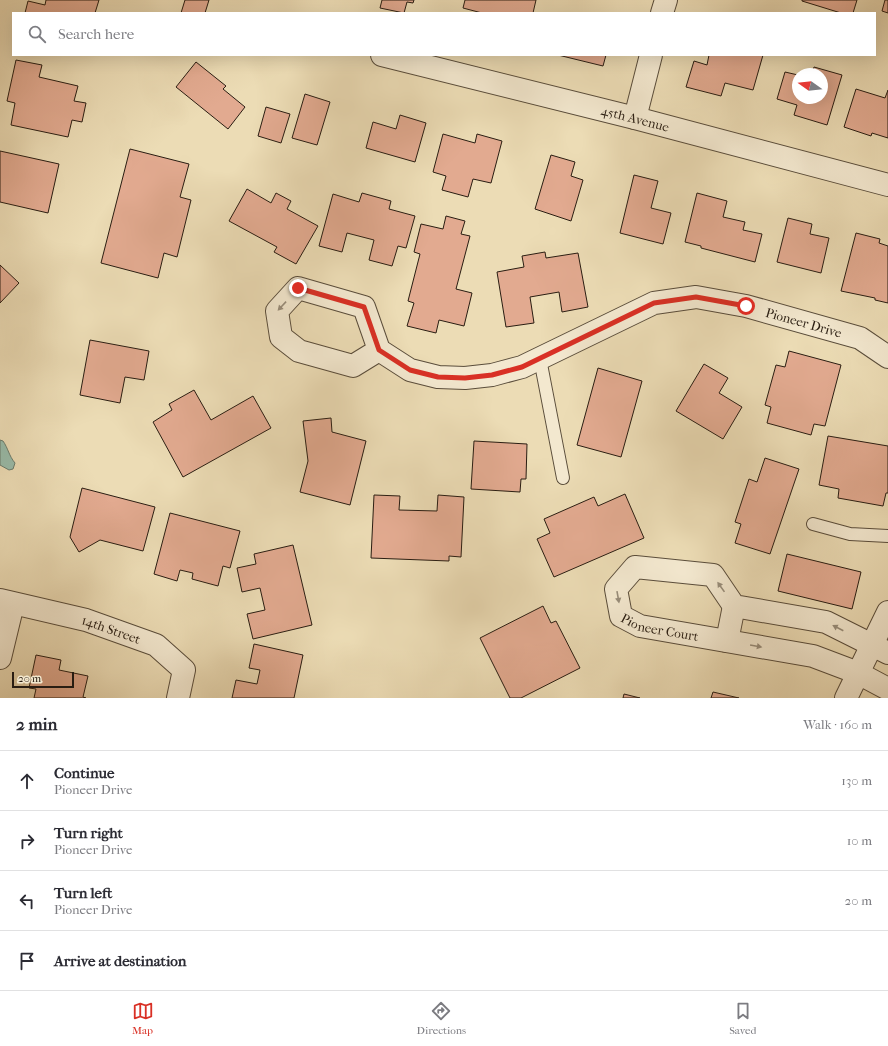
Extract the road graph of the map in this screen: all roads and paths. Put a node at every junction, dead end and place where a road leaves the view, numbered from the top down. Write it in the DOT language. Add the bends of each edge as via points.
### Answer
graph roads {
  1 [pos="666,0"];
  2 [pos="662,12"];
  3 [pos="386,56"];
  4 [pos="652,56"];
  5 [pos="635,118"];
  6 [pos="888,185"];
  7 [pos="379,350"];
  8 [pos="888,357"];
  9 [pos="540,359"];
  10 [pos="563,478"];
  11 [pos="813,524"];
  12 [pos="888,536"];
  13 [pos="7,602"];
  14 [pos="734,606"];
  15 [pos="888,612"];
  16 [pos="727,641"];
  17 [pos="880,650"];
  18 [pos="0,658"];
  19 [pos="858,673"];
  20 [pos="888,689"];
  21 [pos="178,698"];
  22 [pos="846,698"];
  1 -- 2 [label="street"];
  3 -- 5 [label="street, 45th Avenue"];
  4 -- 5 [label="street"];
  5 -- 6 [label="street, 45th Avenue"];
  7 -- 7 [label="street, one-way" via="364,307 298,288 277,311 281,337 299,351 353,366"];
  7 -- 9 [label="street, Pioneer Drive" via="410,370 438,377 492,375"];
  8 -- 9 [label="street, Pioneer Drive" via="860,338 746,306 696,297 654,303"];
  9 -- 10 [label="lane"];
  11 -- 12 [label="lane" via="850,534"];
  13 -- 18 [label="street"];
  13 -- 21 [label="street, 14th Street" via="86,620 156,645 184,670"];
  14 -- 16 [label="street"];
  14 -- 16 [label="street, Pioneer Court, one-way" via="713,575 635,568 616,588 621,616 640,626"];
  17 -- 14 [label="street, one-way" via="826,622"];
  15 -- 17 [label="street"];
  16 -- 19 [label="street, Pioneer Court, one-way" via="813,656"];
  17 -- 19 [label="street"];
  19 -- 20 [label="street, Pioneer Court"];
  19 -- 22 [label="street"];
}
